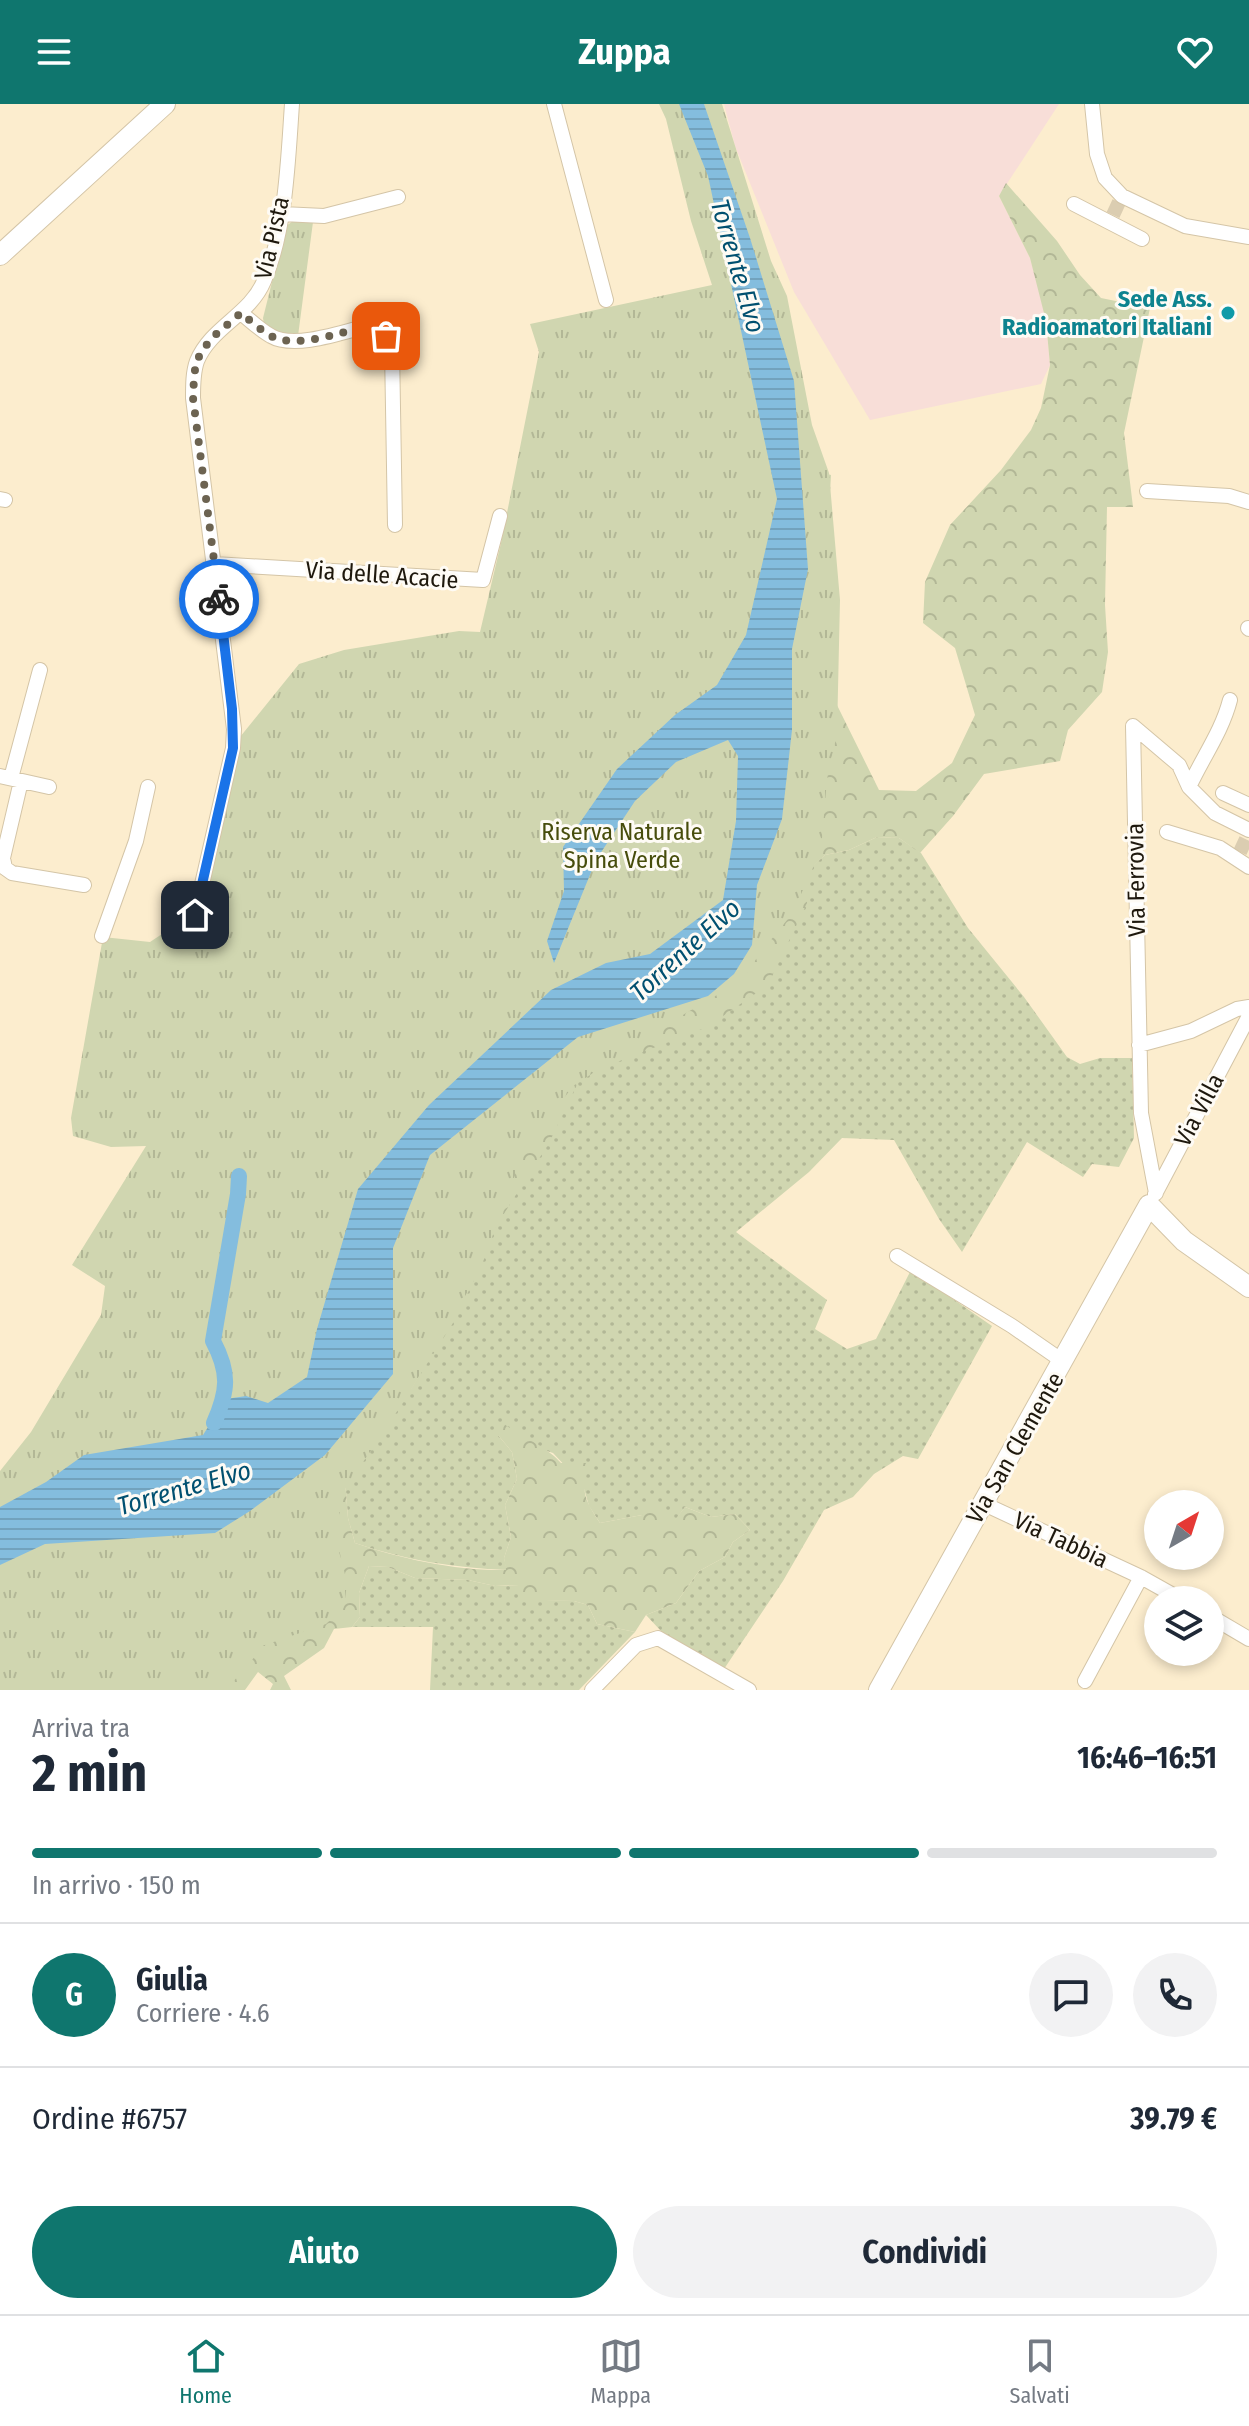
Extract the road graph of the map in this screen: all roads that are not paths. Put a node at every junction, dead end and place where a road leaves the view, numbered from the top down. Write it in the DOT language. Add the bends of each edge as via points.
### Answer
graph roads {
  1 [pos="165,104"];
  2 [pos="292,104"];
  3 [pos="554,104"];
  4 [pos="1092,104"];
  5 [pos="398,197"];
  6 [pos="1074,204"];
  7 [pos="282,214"];
  8 [pos="1249,237"];
  9 [pos="1142,239"];
  10 [pos="0,255"];
  11 [pos="606,300"];
  12 [pos="241,313"];
  13 [pos="1147,491"];
  14 [pos="1249,502"];
  15 [pos="500,516"];
  16 [pos="395,525"];
  17 [pos="214,564"];
  18 [pos="40,670"];
  19 [pos="1230,700"];
  20 [pos="11,778"];
  21 [pos="49,787"];
  22 [pos="148,787"];
  23 [pos="1189,787"];
  24 [pos="1223,793"];
  25 [pos="1249,805"];
  26 [pos="1247,827"];
  27 [pos="1167,832"];
  28 [pos="1249,867"];
  29 [pos="84,885"];
  30 [pos="195,915"];
  31 [pos="102,936"];
  32 [pos="1249,1007"];
  33 [pos="1249,1016"];
  34 [pos="1244,1038"];
  35 [pos="1139,1045"];
  36 [pos="1153,1199"];
  37 [pos="897,1256"];
  38 [pos="1249,1287"];
  39 [pos="1064,1362"];
  40 [pos="982,1503"];
  41 [pos="1141,1577"];
  42 [pos="1157,1586"];
  43 [pos="1224,1624"];
  44 [pos="1249,1639"];
  45 [pos="1085,1681"];
  46 [pos="592,1690"];
  47 [pos="749,1690"];
  48 [pos="879,1690"];
  1 -- 10 [label="street"];
  2 -- 7 [label="street, Via Pista"];
  3 -- 11 [label="street"];
  4 -- 8 [label="street" via="1097,154 1105,178 1121,198 1185,226"];
  5 -- 7 [label="street" via="324,216"];
  6 -- 9 [label="street"];
  7 -- 12 [label="street, Via Pista" via="265,280"];
  12 -- 16 [label="street" via="286,342 380,327 392,349"];
  12 -- 17 [label="street, Via Pista" via="204,348 194,378"];
  13 -- 14 [label="street"];
  15 -- 17 [label="street, Via delle Acacie" via="483,580"];
  17 -- 30 [label="street, Via Pista" via="234,737"];
  18 -- 20 [label="street"];
  19 -- 23 [label="street" via="1224,723"];
  20 -- 21 [label="street"];
  20 -- 29 [label="street" via="5,868"];
  22 -- 31 [label="street" via="136,841"];
  23 -- 26 [label="street, Via Ferrovia" via="1215,813"];
  23 -- 35 [label="street, Via Ferrovia" via="1179,765 1133,726"];
  24 -- 25 [label="street"];
  27 -- 28 [label="street" via="1238,854"];
  32 -- 35 [label="street"];
  33 -- 34 [label="street, Via Villa"];
  34 -- 36 [label="street, Via Villa"];
  35 -- 36 [label="street, Via Ferrovia" via="1141,1113"];
  36 -- 38 [label="street" via="1184,1241"];
  36 -- 39 [label="street, Via San Clemente"];
  37 -- 39 [label="street"];
  39 -- 40 [label="street, Via San Clemente"];
  40 -- 41 [label="street, Via Tabbia"];
  40 -- 48 [label="street, Via San Clemente"];
  41 -- 42 [label="street, Via Tabbia"];
  41 -- 45 [label="street"];
  43 -- 44 [label="street"];
  46 -- 47 [label="street" via="636,1645 658,1638"];
}
